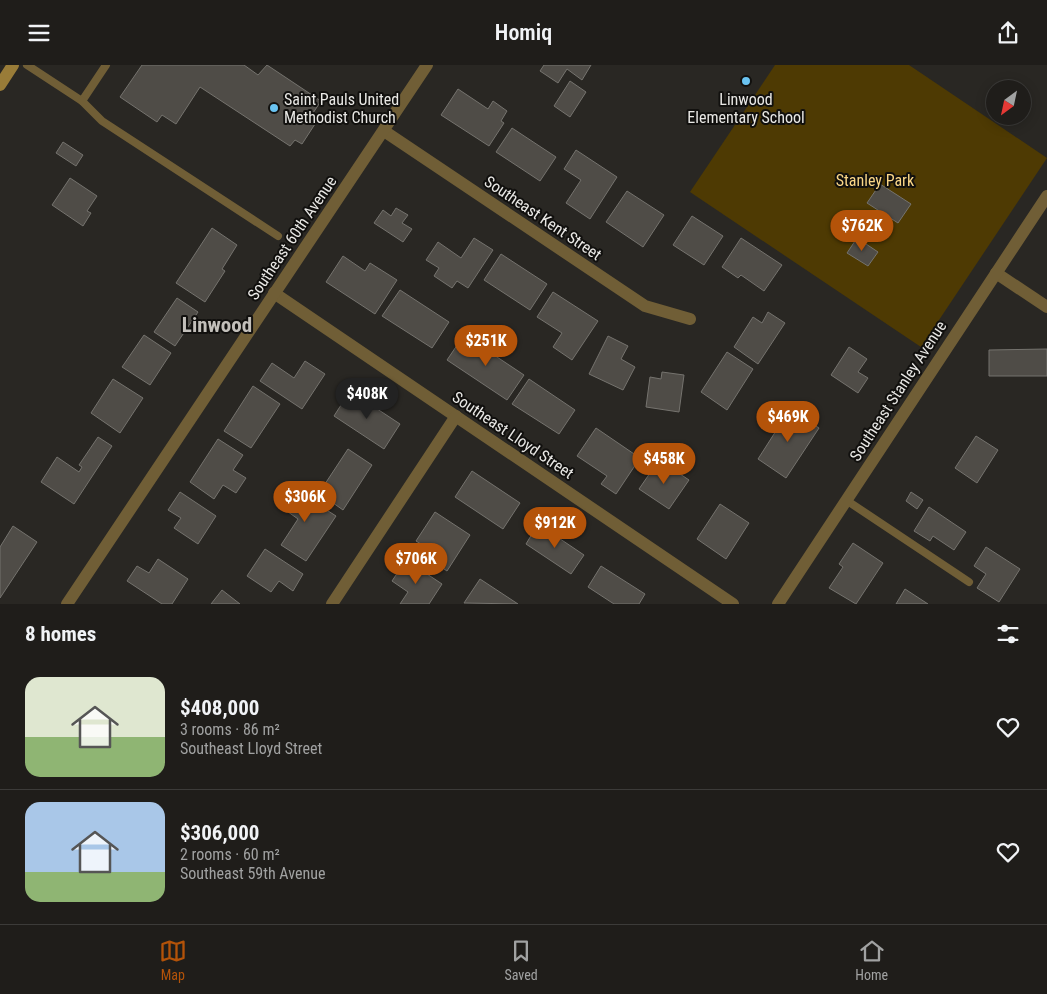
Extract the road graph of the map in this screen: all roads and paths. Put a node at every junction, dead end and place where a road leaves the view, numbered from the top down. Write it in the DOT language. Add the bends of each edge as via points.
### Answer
graph roads {
  1 [pos="13,65"];
  2 [pos="27,65"];
  3 [pos="106,65"];
  4 [pos="427,65"];
  5 [pos="0,85"];
  6 [pos="82,101"];
  7 [pos="384,131"];
  8 [pos="1047,196"];
  9 [pos="278,236"];
  10 [pos="996,273"];
  11 [pos="274,293"];
  12 [pos="1047,307"];
  13 [pos="690,319"];
  14 [pos="456,417"];
  15 [pos="846,500"];
  16 [pos="969,582"];
  17 [pos="67,604"];
  18 [pos="332,604"];
  19 [pos="733,604"];
  20 [pos="779,604"];
  1 -- 5 [label="main road"];
  2 -- 6 [label="lane"];
  3 -- 6 [label="lane"];
  4 -- 7 [label="street, Southeast 60th Avenue"];
  6 -- 9 [label="lane" via="102,121"];
  7 -- 11 [label="street, Southeast 60th Avenue"];
  7 -- 13 [label="street, Southeast Kent Street" via="645,306"];
  8 -- 10 [label="street, Southeast Stanley Avenue"];
  10 -- 12 [label="street"];
  10 -- 15 [label="street, Southeast Stanley Avenue"];
  11 -- 14 [label="street, Southeast Lloyd Street"];
  11 -- 17 [label="street, Southeast 60th Avenue"];
  14 -- 18 [label="street"];
  14 -- 19 [label="street, Southeast Lloyd Street"];
  15 -- 16 [label="lane"];
  15 -- 20 [label="street, Southeast Stanley Avenue"];
}
